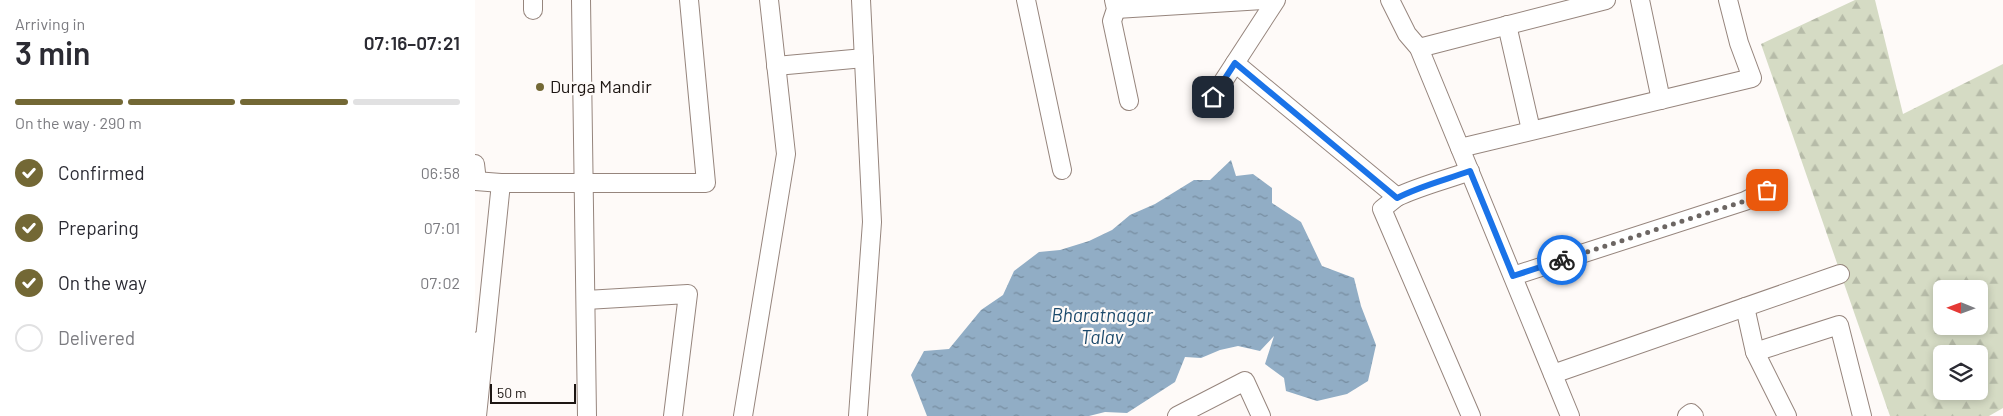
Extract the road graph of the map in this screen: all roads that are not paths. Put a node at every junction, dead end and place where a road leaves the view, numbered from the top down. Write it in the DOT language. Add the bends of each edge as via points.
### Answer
graph roads {
  1 [pos="581,0"];
  2 [pos="689,0"];
  3 [pos="769,0"];
  4 [pos="861,0"];
  5 [pos="1026,0"];
  6 [pos="1263,0"];
  7 [pos="1276,0"];
  8 [pos="1390,0"];
  9 [pos="1606,0"];
  10 [pos="1640,0"];
  11 [pos="1728,0"];
  12 [pos="1115,4"];
  13 [pos="1507,25"];
  14 [pos="1419,48"];
  15 [pos="863,58"];
  16 [pos="1235,63"];
  17 [pos="776,66"];
  18 [pos="1213,97"];
  19 [pos="1661,100"];
  20 [pos="1129,101"];
  21 [pos="1531,130"];
  22 [pos="1460,148"];
  23 [pos="1062,170"];
  24 [pos="1470,171"];
  25 [pos="476,175"];
  26 [pos="584,182"];
  27 [pos="501,183"];
  28 [pos="1767,190"];
  29 [pos="1397,198"];
  30 [pos="1840,274"];
  31 [pos="1513,276"];
  32 [pos="586,300"];
  33 [pos="1745,307"];
  34 [pos="480,341"];
  35 [pos="1755,352"];
  36 [pos="1553,374"];
  37 [pos="477,416"];
  38 [pos="587,416"];
  39 [pos="673,416"];
  40 [pos="743,416"];
  41 [pos="858,416"];
  42 [pos="1177,416"];
  43 [pos="1261,416"];
  44 [pos="1471,416"];
  45 [pos="1570,416"];
  46 [pos="1687,416"];
  47 [pos="1694,416"];
  48 [pos="1787,416"];
  49 [pos="1862,416"];
  1 -- 26 [label="street"];
  2 -- 26 [label="street" via="706,183"];
  3 -- 17 [label="street"];
  4 -- 15 [label="street"];
  5 -- 23 [label="street"];
  6 -- 12 [label="street"];
  7 -- 16 [label="street"];
  8 -- 14 [label="street" via="1407,34"];
  9 -- 13 [label="street"];
  10 -- 19 [label="street"];
  11 -- 19 [label="street" via="1752,78"];
  12 -- 20 [label="street" via="1113,21"];
  13 -- 14 [label="street"];
  13 -- 21 [label="street"];
  14 -- 22 [label="street"];
  15 -- 17 [label="street"];
  15 -- 41 [label="street" via="872,222"];
  16 -- 18 [label="street"];
  16 -- 29 [label="street"];
  17 -- 40 [label="street" via="786,154"];
  19 -- 21 [label="street"];
  21 -- 22 [label="street"];
  22 -- 24 [label="street"];
  24 -- 29 [label="street"];
  24 -- 31 [label="street"];
  25 -- 27 [label="street"];
  26 -- 27 [label="street"];
  26 -- 32 [label="street"];
  27 -- 34 [label="street"];
  28 -- 31 [label="street" via="1745,201"];
  29 -- 44 [label="street" via="1382,209"];
  30 -- 33 [label="street"];
  31 -- 36 [label="street"];
  32 -- 38 [label="street"];
  32 -- 39 [label="street" via="688,294"];
  33 -- 35 [label="street"];
  33 -- 36 [label="street"];
  34 -- 37 [label="street"];
  35 -- 48 [label="street"];
  35 -- 49 [label="street" via="1839,325"];
  36 -- 45 [label="street"];
  42 -- 43 [label="street" via="1245,381"];
  46 -- 47 [label="street" via="1691,413"];
}
